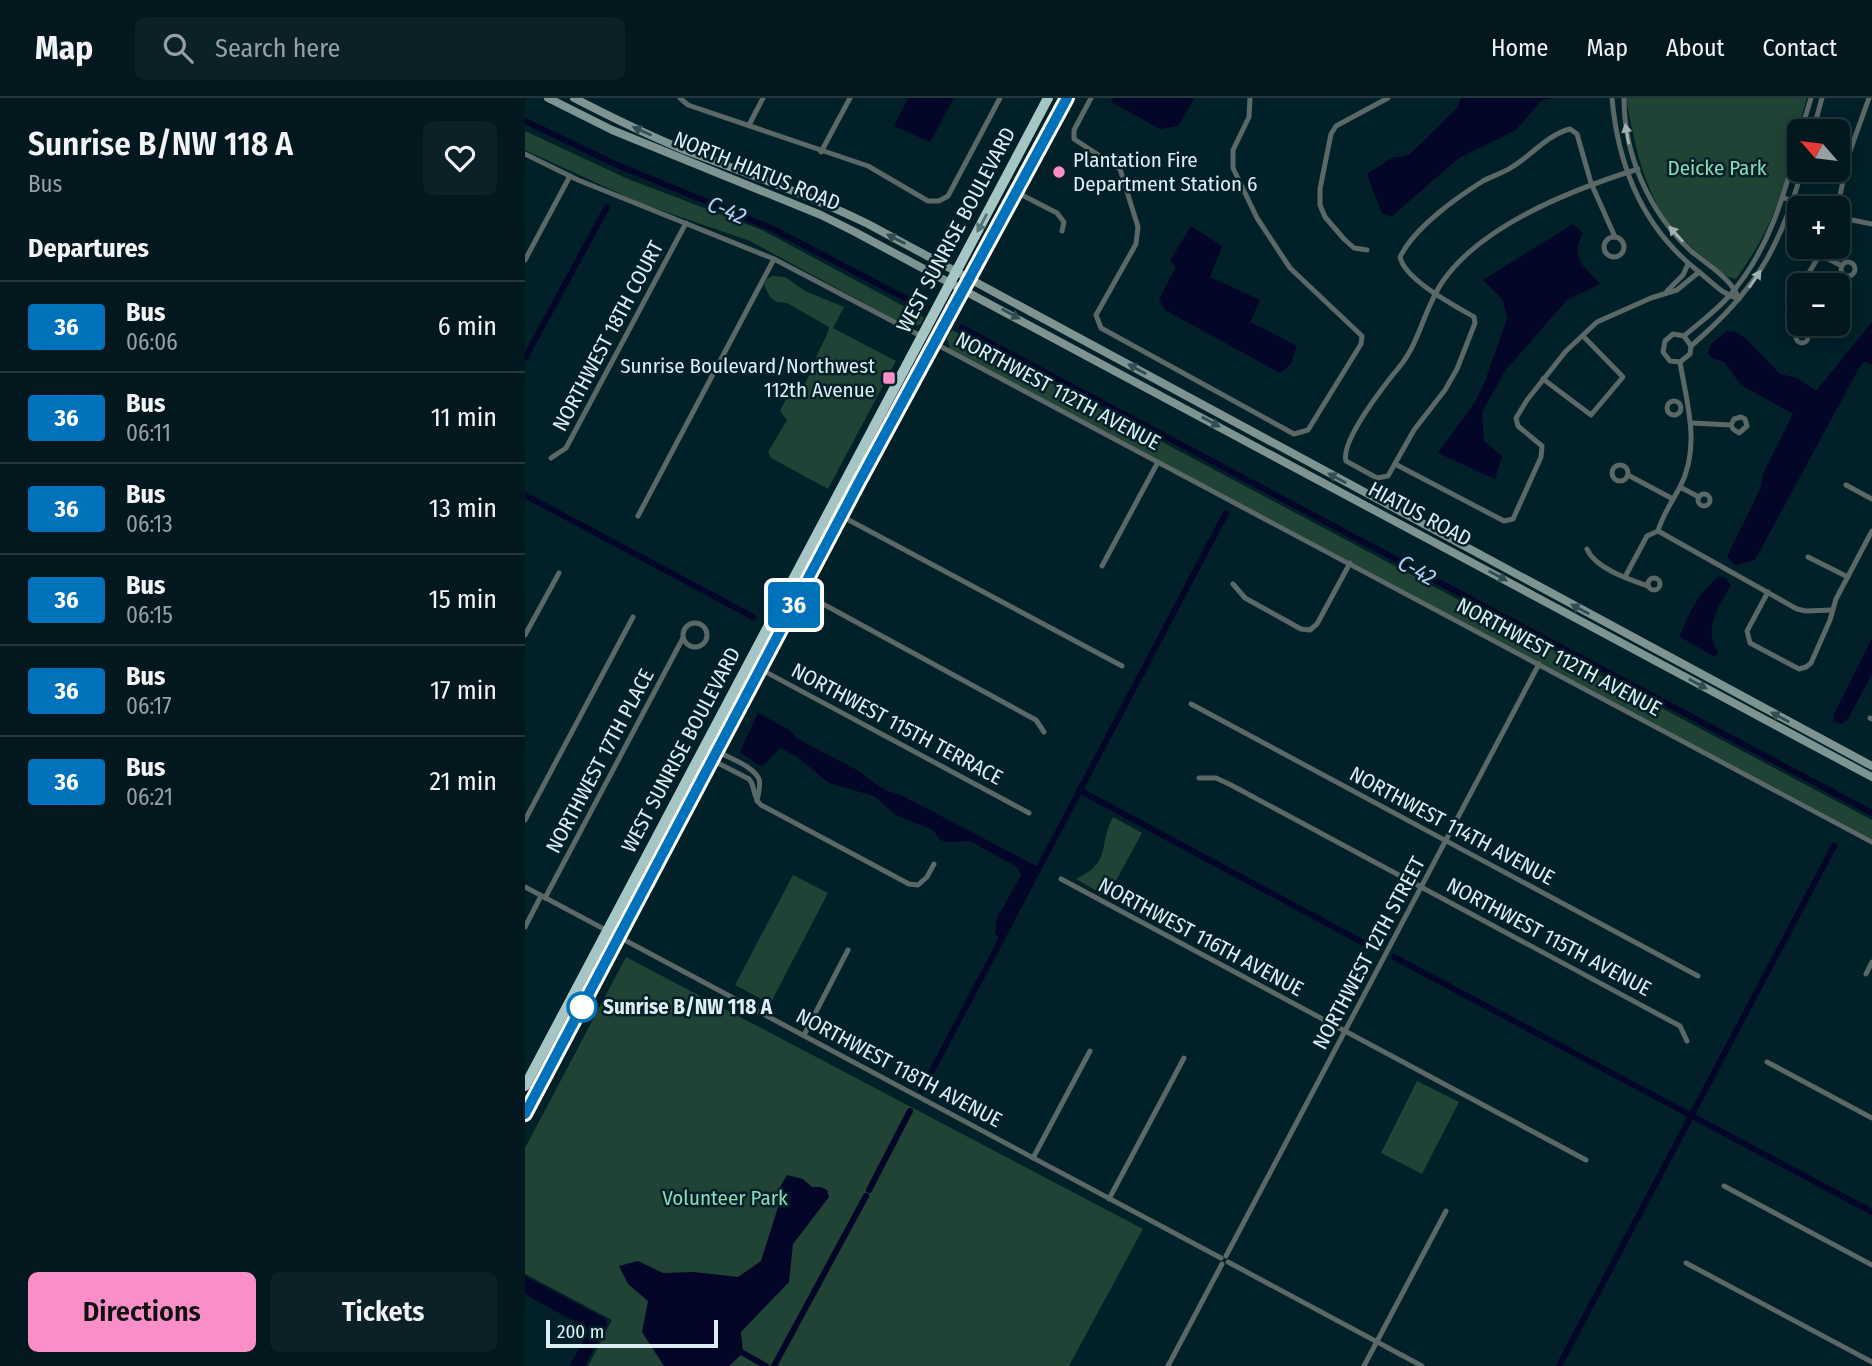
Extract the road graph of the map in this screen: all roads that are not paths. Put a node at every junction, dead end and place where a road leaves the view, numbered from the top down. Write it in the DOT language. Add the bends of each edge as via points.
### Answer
graph roads {
  1 [pos="548,98"];
  2 [pos="574,98"];
  3 [pos="680,98"];
  4 [pos="763,98"];
  5 [pos="850,98"];
  6 [pos="1000,98"];
  7 [pos="1048,98"];
  8 [pos="1067,98"];
  9 [pos="1091,98"];
  10 [pos="1251,98"];
  11 [pos="1388,98"];
  12 [pos="1612,98"];
  13 [pos="1624,98"];
  14 [pos="1811,98"];
  15 [pos="1822,98"];
  16 [pos="1868,98"];
  17 [pos="1805,119"];
  18 [pos="1816,119"];
  19 [pos="749,125"];
  20 [pos="821,152"];
  21 [pos="526,157"];
  22 [pos="1637,169"];
  23 [pos="1627,172"];
  24 [pos="570,176"];
  25 [pos="1788,182"];
  26 [pos="1591,183"];
  27 [pos="1016,192"];
  28 [pos="1840,196"];
  29 [pos="1784,198"];
  30 [pos="1787,199"];
  31 [pos="1787,219"];
  32 [pos="1850,220"];
  33 [pos="686,223"];
  34 [pos="1872,224"];
  35 [pos="1062,231"];
  36 [pos="1615,237"];
  37 [pos="1367,250"];
  38 [pos="774,259"];
  39 [pos="1830,259"];
  40 [pos="525,260"];
  41 [pos="1688,264"];
  42 [pos="1842,266"];
  43 [pos="957,270"];
  44 [pos="1699,272"];
  45 [pos="970,278"];
  46 [pos="950,282"];
  47 [pos="1735,288"];
  48 [pos="964,289"];
  49 [pos="1435,293"];
  50 [pos="1664,293"];
  51 [pos="1729,296"];
  52 [pos="1739,299"];
  53 [pos="921,336"];
  54 [pos="1583,336"];
  55 [pos="1684,336"];
  56 [pos="934,343"];
  57 [pos="1691,346"];
  58 [pos="1680,362"];
  59 [pos="1543,379"];
  60 [pos="1692,423"];
  61 [pos="1731,425"];
  62 [pos="551,458"];
  63 [pos="1158,462"];
  64 [pos="1395,464"];
  65 [pos="1628,475"];
  66 [pos="1846,485"];
  67 [pos="1680,486"];
  68 [pos="1699,497"];
  69 [pos="1671,498"];
  70 [pos="1872,499"];
  71 [pos="829,510"];
  72 [pos="638,516"];
  73 [pos="841,516"];
  74 [pos="1658,531"];
  75 [pos="1872,531"];
  76 [pos="1587,549"];
  77 [pos="1808,557"];
  78 [pos="1350,563"];
  79 [pos="1102,566"];
  80 [pos="559,573"];
  81 [pos="1625,577"];
  82 [pos="1848,577"];
  83 [pos="1233,584"];
  84 [pos="1648,586"];
  85 [pos="800,592"];
  86 [pos="1768,592"];
  87 [pos="1832,610"];
  88 [pos="633,617"];
  89 [pos="525,635"];
  90 [pos="683,638"];
  91 [pos="750,663"];
  92 [pos="1539,664"];
  93 [pos="1122,666"];
  94 [pos="760,668"];
  95 [pos="1191,704"];
  96 [pos="1044,732"];
  97 [pos="714,756"];
  98 [pos="742,765"];
  99 [pos="1872,766"];
  100 [pos="738,773"];
  101 [pos="1872,777"];
  102 [pos="1199,778"];
  103 [pos="757,801"];
  104 [pos="1029,813"];
  105 [pos="525,820"];
  106 [pos="1446,841"];
  107 [pos="1872,842"];
  108 [pos="934,864"];
  109 [pos="1061,879"];
  110 [pos="525,887"];
  111 [pos="1421,887"];
  112 [pos="543,897"];
  113 [pos="525,927"];
  114 [pos="607,931"];
  115 [pos="619,937"];
  116 [pos="848,950"];
  117 [pos="1872,962"];
  118 [pos="1865,974"];
  119 [pos="1698,976"];
  120 [pos="1345,1031"];
  121 [pos="804,1035"];
  122 [pos="1687,1041"];
  123 [pos="1090,1051"];
  124 [pos="1184,1058"];
  125 [pos="1767,1062"];
  126 [pos="525,1086"];
  127 [pos="525,1115"];
  128 [pos="1872,1118"];
  129 [pos="1033,1158"];
  130 [pos="1585,1160"];
  131 [pos="1724,1186"];
  132 [pos="1109,1199"];
  133 [pos="1446,1211"];
  134 [pos="1224,1260"];
  135 [pos="1686,1263"];
  136 [pos="1872,1265"];
  137 [pos="1377,1342"];
  138 [pos="1872,1362"];
  139 [pos="1168,1366"];
  140 [pos="1364,1366"];
  141 [pos="1422,1366"];
  1 -- 46 [label="main road, NORTH HIATUS ROAD" via="612,130 821,215"];
  43 -- 2 [label="main road, NORTH HIATUS ROAD, one-way" via="830,206 680,148"];
  3 -- 19 [label="street" via="688,105"];
  4 -- 19 [label="street"];
  5 -- 20 [label="street"];
  6 -- 20 [label="street" via="948,196 939,201 928,201 868,166"];
  7 -- 43 [label="highway, WEST SUNRISE BOULEVARD, one-way"];
  8 -- 27 [label="highway, WEST SUNRISE BOULEVARD"];
  9 -- 10 [label="street" via="1074,139 1120,169 1138,227 1136,244 1096,315 1101,328 1294,434 1302,433 1308,430 1362,336 1290,268 1257,218 1233,168 1233,150 1249,117"];
  11 -- 37 [label="street" via="1336,126 1320,189 1325,217 1354,248"];
  12 -- 23 [label="street"];
  22 -- 13 [label="street, one-way" via="1629,145"];
  14 -- 17 [label="street"];
  15 -- 18 [label="street"];
  16 -- 28 [label="street"];
  19 -- 20 [label="street"];
  21 -- 24 [label="street"];
  22 -- 23 [label="street"];
  47 -- 22 [label="street, one-way" via="1663,220"];
  23 -- 26 [label="street"];
  23 -- 41 [label="street" via="1640,204"];
  24 -- 33 [label="street"];
  24 -- 40 [label="street"];
  25 -- 29 [label="street"];
  26 -- 36 [label="street"];
  26 -- 49 [label="street" via="1498,232 1457,264"];
  26 -- 49 [label="street" via="1577,134 1570,129 1557,132 1511,168 1484,180 1415,236 1400,257 1402,265"];
  27 -- 35 [label="street" via="1058,213 1064,222"];
  27 -- 45 [label="highway, WEST SUNRISE BOULEVARD"];
  29 -- 30 [label="street"];
  29 -- 47 [label="street" via="1760,252"];
  52 -- 31 [label="street, one-way" via="1768,259"];
  32 -- 34 [label="street"];
  33 -- 38 [label="street"];
  33 -- 62 [label="street, NORTHWEST 18TH COURT" via="566,448"];
  38 -- 53 [label="street"];
  38 -- 72 [label="street"];
  39 -- 42 [label="street"];
  41 -- 44 [label="street"];
  41 -- 50 [label="street"];
  43 -- 45 [label="main road, HIATUS ROAD"];
  43 -- 46 [label="highway, WEST SUNRISE BOULEVARD"];
  44 -- 50 [label="street" via="1677,290"];
  44 -- 51 [label="street"];
  45 -- 48 [label="highway, WEST SUNRISE BOULEVARD"];
  99 -- 45 [label="main road, HIATUS ROAD, one-way"];
  46 -- 48 [label="main road, HIATUS ROAD"];
  46 -- 53 [label="highway, WEST SUNRISE BOULEVARD"];
  47 -- 51 [label="street"];
  47 -- 52 [label="street"];
  48 -- 56 [label="highway, WEST SUNRISE BOULEVARD"];
  48 -- 101 [label="main road, HIATUS ROAD, one-way"];
  49 -- 64 [label="street" via="1474,317 1475,323 1457,369"];
  49 -- 64 [label="street" via="1405,360 1362,419 1344,455 1346,461 1377,478 1388,476"];
  50 -- 54 [label="street" via="1597,322"];
  51 -- 52 [label="street"];
  51 -- 55 [label="street"];
  52 -- 57 [label="street"];
  53 -- 71 [label="highway, WEST SUNRISE BOULEVARD"];
  54 -- 59 [label="street"];
  54 -- 59 [label="street" via="1623,377 1591,415"];
  55 -- 57 [label="street"];
  55 -- 58 [label="street" via="1668,337 1663,346 1670,361"];
  56 -- 63 [label="street, NORTHWEST 112TH AVENUE"];
  56 -- 73 [label="highway, WEST SUNRISE BOULEVARD"];
  57 -- 58 [label="street" via="1688,358"];
  58 -- 60 [label="street" via="1684,406"];
  59 -- 64 [label="street" via="1515,418 1542,446 1513,519 1504,520"];
  60 -- 61 [label="street"];
  60 -- 67 [label="street" via="1692,449"];
  63 -- 78 [label="street, NORTHWEST 112TH AVENUE"];
  63 -- 79 [label="street"];
  65 -- 69 [label="street"];
  66 -- 70 [label="street"];
  67 -- 68 [label="street"];
  67 -- 69 [label="street"];
  69 -- 74 [label="street"];
  71 -- 73 [label="street"];
  71 -- 91 [label="highway, WEST SUNRISE BOULEVARD"];
  73 -- 85 [label="highway, WEST SUNRISE BOULEVARD"];
  73 -- 93 [label="street"];
  74 -- 81 [label="street" via="1647,536"];
  74 -- 86 [label="street"];
  75 -- 82 [label="street"];
  76 -- 81 [label="street" via="1591,558"];
  77 -- 82 [label="street"];
  78 -- 83 [label="street" via="1310,630 1245,598"];
  78 -- 92 [label="street, NORTHWEST 112TH AVENUE"];
  80 -- 89 [label="street"];
  81 -- 84 [label="street"];
  82 -- 87 [label="street"];
  85 -- 94 [label="highway, WEST SUNRISE BOULEVARD"];
  85 -- 96 [label="street" via="1037,720"];
  86 -- 87 [label="street" via="1797,609"];
  86 -- 87 [label="street" via="1747,631 1750,643 1799,669 1811,663"];
  88 -- 105 [label="street"];
  90 -- 90 [label="street" via="691,647 700,646 707,633 704,626 693,623 686,627"];
  90 -- 112 [label="street, NORTHWEST 17TH PLACE"];
  91 -- 94 [label="street, NORTHWEST 115TH TERRACE"];
  91 -- 114 [label="highway, WEST SUNRISE BOULEVARD"];
  92 -- 106 [label="street, NORTHWEST 12TH STREET"];
  92 -- 107 [label="street, NORTHWEST 112TH AVENUE"];
  94 -- 97 [label="highway, WEST SUNRISE BOULEVARD"];
  94 -- 104 [label="street, NORTHWEST 115TH TERRACE"];
  95 -- 106 [label="street, NORTHWEST 114TH AVENUE"];
  97 -- 98 [label="street"];
  97 -- 100 [label="street"];
  97 -- 115 [label="highway, WEST SUNRISE BOULEVARD"];
  98 -- 100 [label="street"];
  98 -- 103 [label="street" via="759,778"];
  100 -- 103 [label="street" via="753,783"];
  102 -- 111 [label="street, NORTHWEST 115TH AVENUE" via="1216,778 1231,785"];
  103 -- 108 [label="street" via="909,884 918,885"];
  106 -- 111 [label="street, NORTHWEST 12TH STREET"];
  106 -- 119 [label="street, NORTHWEST 114TH AVENUE"];
  109 -- 120 [label="street, NORTHWEST 116TH AVENUE"];
  110 -- 112 [label="street, NORTHWEST 118TH AVENUE"];
  111 -- 120 [label="street, NORTHWEST 12TH STREET"];
  111 -- 122 [label="street, NORTHWEST 115TH AVENUE" via="1680,1026"];
  112 -- 113 [label="street, NORTHWEST 17TH PLACE"];
  112 -- 114 [label="street, NORTHWEST 118TH AVENUE"];
  114 -- 115 [label="street, NORTHWEST 118TH AVENUE"];
  114 -- 126 [label="highway, WEST SUNRISE BOULEVARD"];
  115 -- 121 [label="street, NORTHWEST 118TH AVENUE"];
  115 -- 127 [label="highway, WEST SUNRISE BOULEVARD"];
  116 -- 121 [label="street"];
  117 -- 118 [label="street"];
  120 -- 130 [label="street, NORTHWEST 116TH AVENUE"];
  120 -- 134 [label="street, NORTHWEST 12TH STREET"];
  121 -- 129 [label="street, NORTHWEST 118TH AVENUE"];
  123 -- 129 [label="street"];
  124 -- 132 [label="street"];
  125 -- 128 [label="street"];
  129 -- 132 [label="street, NORTHWEST 118TH AVENUE"];
  131 -- 136 [label="street"];
  132 -- 134 [label="street, NORTHWEST 118TH AVENUE"];
  133 -- 137 [label="street"];
  134 -- 137 [label="street, NORTHWEST 118TH AVENUE"];
  134 -- 139 [label="street, NORTHWEST 12TH STREET"];
  135 -- 138 [label="street"];
  137 -- 140 [label="street"];
  137 -- 141 [label="street, NORTHWEST 118TH AVENUE"];
}
